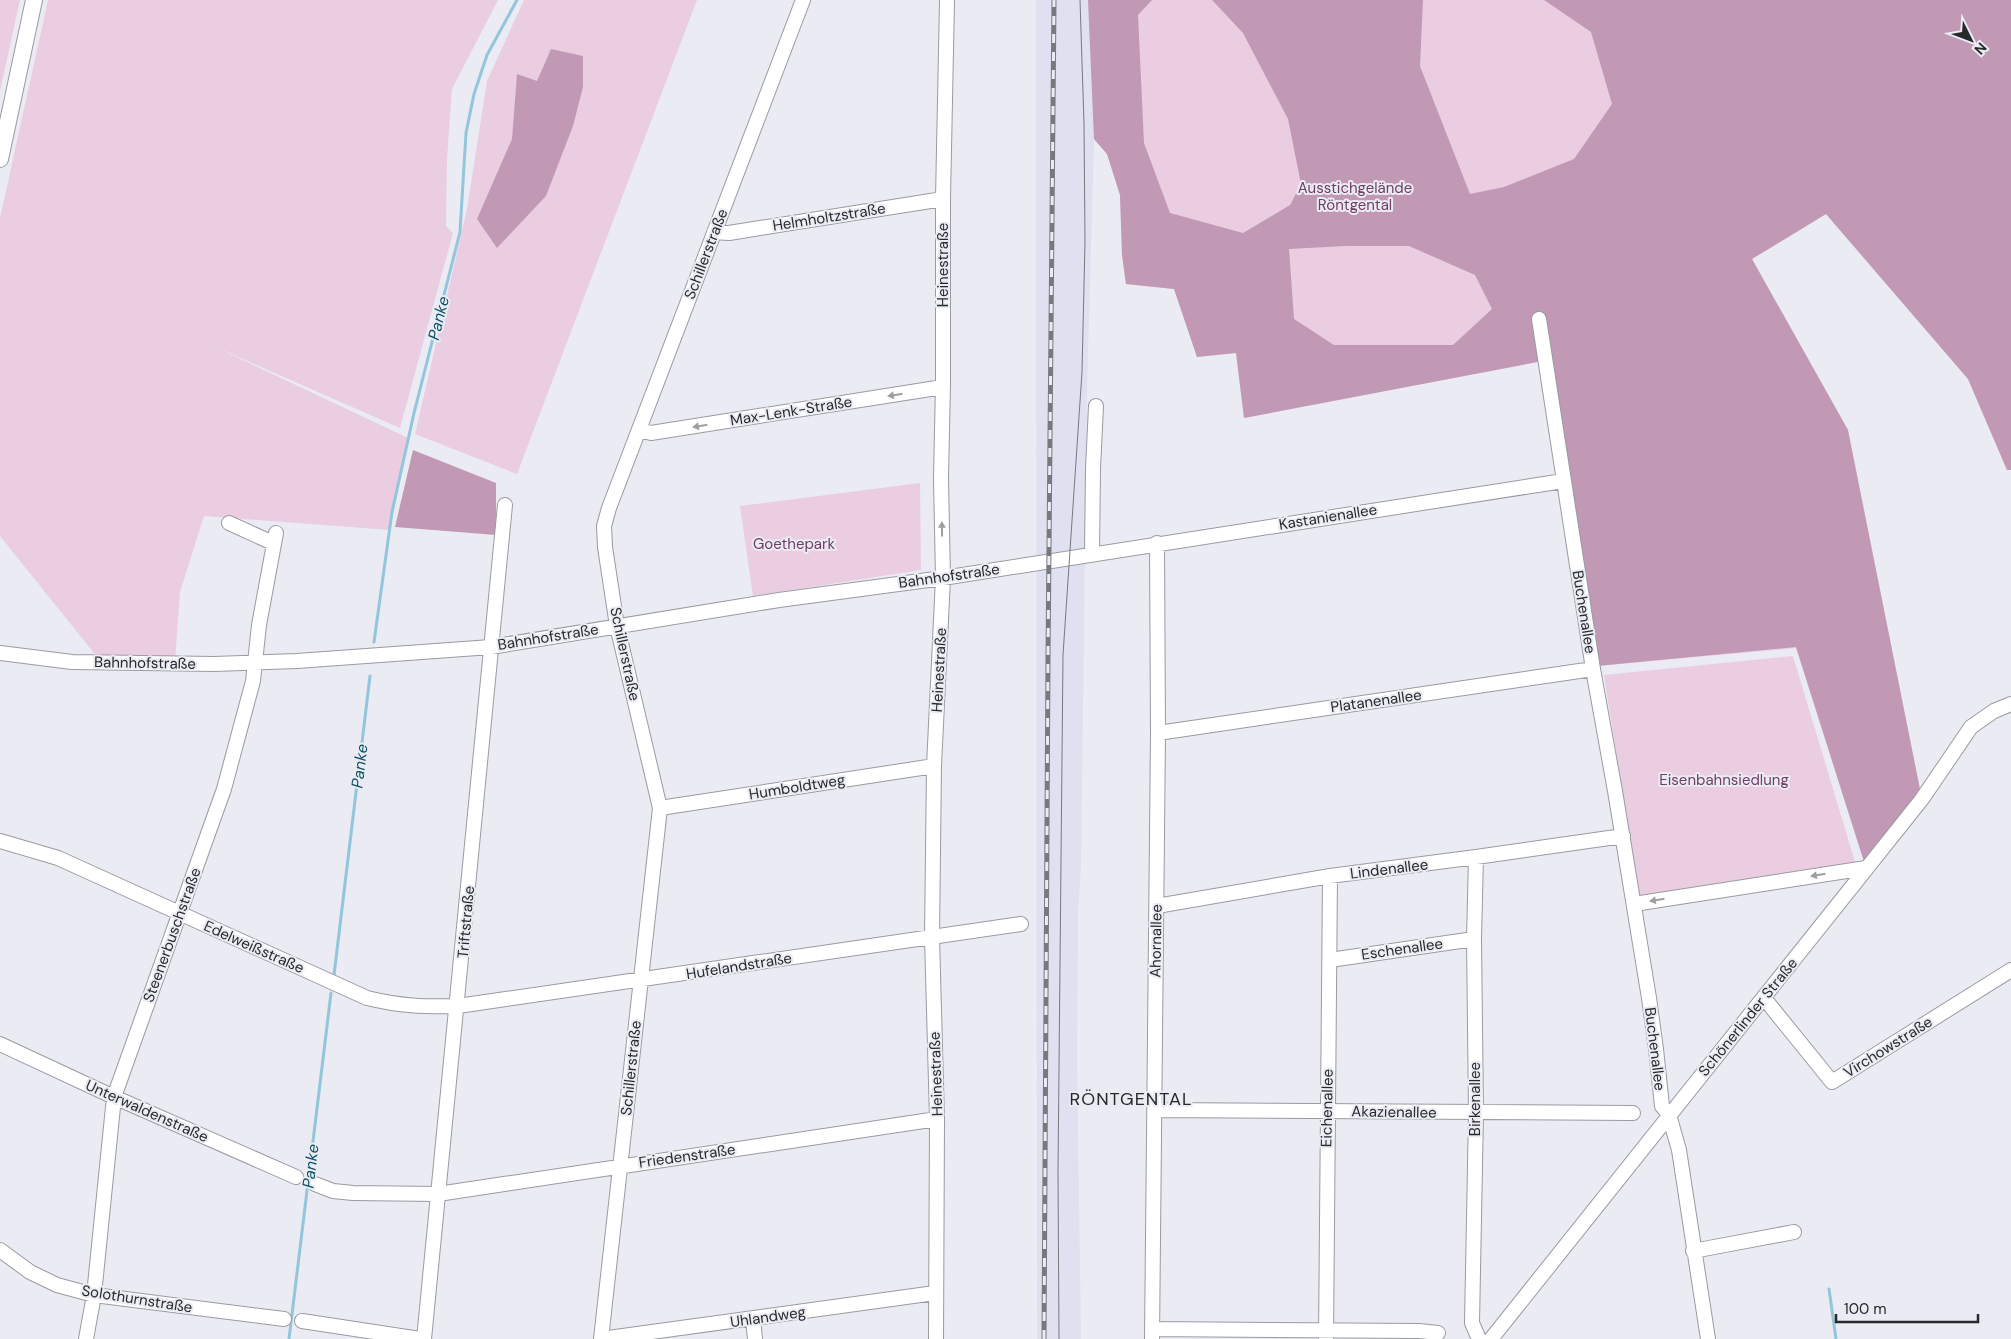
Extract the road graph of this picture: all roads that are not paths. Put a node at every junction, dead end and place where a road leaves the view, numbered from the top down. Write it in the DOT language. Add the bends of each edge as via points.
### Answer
graph roads {
  1 [pos="34,0"];
  2 [pos="803,0"];
  3 [pos="947,0"];
  4 [pos="0,159"];
  5 [pos="943,199"];
  6 [pos="714,232"];
  7 [pos="1539,319"];
  8 [pos="943,387"];
  9 [pos="1096,406"];
  10 [pos="639,430"];
  11 [pos="1563,481"];
  12 [pos="505,505"];
  13 [pos="229,523"];
  14 [pos="1157,543"];
  15 [pos="1092,554"];
  16 [pos="943,578"];
  17 [pos="617,626"];
  18 [pos="492,647"];
  19 [pos="0,653"];
  20 [pos="255,663"];
  21 [pos="1593,669"];
  22 [pos="2011,704"];
  23 [pos="1158,734"];
  24 [pos="934,766"];
  25 [pos="660,808"];
  26 [pos="1623,836"];
  27 [pos="0,841"];
  28 [pos="1476,858"];
  29 [pos="1866,868"];
  30 [pos="1330,876"];
  31 [pos="1634,904"];
  32 [pos="1157,906"];
  33 [pos="180,914"];
  34 [pos="1020,924"];
  35 [pos="932,937"];
  36 [pos="1474,939"];
  37 [pos="1330,960"];
  38 [pos="2011,970"];
  39 [pos="640,980"];
  40 [pos="1764,998"];
  41 [pos="458,1006"];
  42 [pos="0,1044"];
  43 [pos="114,1098"];
  44 [pos="1155,1110"];
  45 [pos="1327,1111"];
  46 [pos="1476,1113"];
  47 [pos="1633,1113"];
  48 [pos="1669,1115"];
  49 [pos="937,1119"];
  50 [pos="621,1165"];
  51 [pos="296,1177"];
  52 [pos="315,1184"];
  53 [pos="438,1194"];
  54 [pos="1794,1232"];
  55 [pos="0,1250"];
  56 [pos="1693,1251"];
  57 [pos="935,1293"];
  58 [pos="94,1295"];
  59 [pos="284,1319"];
  60 [pos="753,1319"];
  61 [pos="302,1322"];
  62 [pos="1438,1333"];
  63 [pos="1152,1334"];
  64 [pos="1326,1334"];
  65 [pos="86,1339"];
  66 [pos="420,1339"];
  67 [pos="424,1339"];
  68 [pos="601,1339"];
  69 [pos="755,1339"];
  70 [pos="936,1339"];
  71 [pos="1479,1339"];
  72 [pos="1491,1339"];
  73 [pos="1708,1339"];
  1 -- 4 [label="main road"];
  2 -- 6 [label="street, Schillerstraße"];
  3 -- 5 [label="street, Heinestraße"];
  5 -- 6 [label="street, Helmholtzstraße" via="729,233"];
  5 -- 8 [label="street, Heinestraße"];
  6 -- 10 [label="street, Schillerstraße"];
  7 -- 11 [label="street, Buchenallee"];
  8 -- 10 [label="street, Max-Lenk-Straße, one-way" via="651,433"];
  16 -- 8 [label="street, Heinestraße, one-way"];
  9 -- 15 [label="street"];
  10 -- 17 [label="street, Schillerstraße" via="604,526 604,547"];
  11 -- 14 [label="street, Kastanienallee"];
  11 -- 21 [label="street, Buchenallee"];
  12 -- 18 [label="street, Triftstraße"];
  13 -- 20 [label="street, Steenerbuschstraße" via="274,538"];
  14 -- 15 [label="street, Kastanienallee"];
  14 -- 23 [label="street, Ahornallee"];
  15 -- 16 [label="street, Bahnhofstraße"];
  16 -- 17 [label="street, Bahnhofstraße" via="788,598"];
  16 -- 24 [label="street, Heinestraße"];
  17 -- 18 [label="street, Bahnhofstraße"];
  17 -- 25 [label="street, Schillerstraße"];
  18 -- 20 [label="street, Bahnhofstraße"];
  18 -- 41 [label="street, Triftstraße"];
  19 -- 20 [label="street, Bahnhofstraße" via="72,662"];
  20 -- 33 [label="street, Steenerbuschstraße" via="224,789"];
  21 -- 23 [label="street, Platanenallee"];
  21 -- 26 [label="street, Buchenallee"];
  22 -- 29 [label="street, Schönerlinder Straße" via="1994,711 1971,728 1922,799"];
  23 -- 32 [label="street, Ahornallee"];
  24 -- 25 [label="street, Humboldtweg"];
  24 -- 35 [label="street, Heinestraße"];
  25 -- 39 [label="street, Schillerstraße"];
  26 -- 28 [label="street, Lindenallee"];
  26 -- 31 [label="street, Buchenallee"];
  27 -- 33 [label="street, Edelweißstraße" via="58,858"];
  28 -- 30 [label="street, Lindenallee"];
  28 -- 36 [label="street, Birkenallee"];
  29 -- 31 [label="street, one-way"];
  29 -- 40 [label="street, Schönerlinder Straße"];
  30 -- 32 [label="street, Lindenallee"];
  30 -- 37 [label="street, Eichenallee"];
  31 -- 48 [label="street, Buchenallee" via="1662,1106"];
  32 -- 44 [label="street, Ahornallee"];
  33 -- 41 [label="street, Edelweißstraße" via="367,998 415,1007"];
  33 -- 43 [label="street, Steenerbuschstraße"];
  34 -- 35 [label="street, Hufelandstraße"];
  35 -- 39 [label="street, Hufelandstraße"];
  35 -- 49 [label="street, Heinestraße"];
  36 -- 37 [label="street, Eschenallee"];
  36 -- 46 [label="street, Birkenallee"];
  37 -- 45 [label="street, Eichenallee"];
  38 -- 40 [label="street, Virchowstraße" via="1832,1082"];
  39 -- 41 [label="street, Hufelandstraße"];
  39 -- 50 [label="street, Schillerstraße"];
  40 -- 48 [label="street, Schönerlinder Straße"];
  41 -- 53 [label="street, Triftstraße"];
  42 -- 43 [label="street, Unterwaldenstraße"];
  43 -- 51 [label="street, Unterwaldenstraße"];
  43 -- 58 [label="street, Steenerbuschstraße"];
  44 -- 45 [label="street, Akazienallee"];
  44 -- 63 [label="street, Ahornallee"];
  45 -- 46 [label="street, Akazienallee"];
  45 -- 64 [label="street, Eichenallee"];
  46 -- 47 [label="street, Akazienallee"];
  46 -- 71 [label="street, Birkenallee" via="1472,1323"];
  48 -- 56 [label="street, Buchenallee" via="1678,1150"];
  48 -- 72 [label="street, Schönerlinder Straße"];
  49 -- 50 [label="street, Friedenstraße"];
  49 -- 57 [label="street, Heinestraße"];
  50 -- 53 [label="street, Friedenstraße"];
  50 -- 68 [label="street, Schillerstraße"];
  52 -- 53 [label="street" via="333,1191 353,1193"];
  53 -- 67 [label="street, Triftstraße"];
  54 -- 56 [label="street"];
  55 -- 58 [label="street, Solothurnstraße" via="30,1272 57,1285"];
  56 -- 73 [label="street, Buchenallee"];
  57 -- 60 [label="street, Uhlandweg"];
  57 -- 70 [label="street, Heinestraße"];
  58 -- 59 [label="street, Solothurnstraße"];
  58 -- 65 [label="street, Steenerbuschstraße"];
  60 -- 68 [label="street, Uhlandweg"];
  60 -- 69 [label="street"];
  61 -- 66 [label="street"];
  62 -- 64 [label="street"];
  63 -- 64 [label="street"];
}
